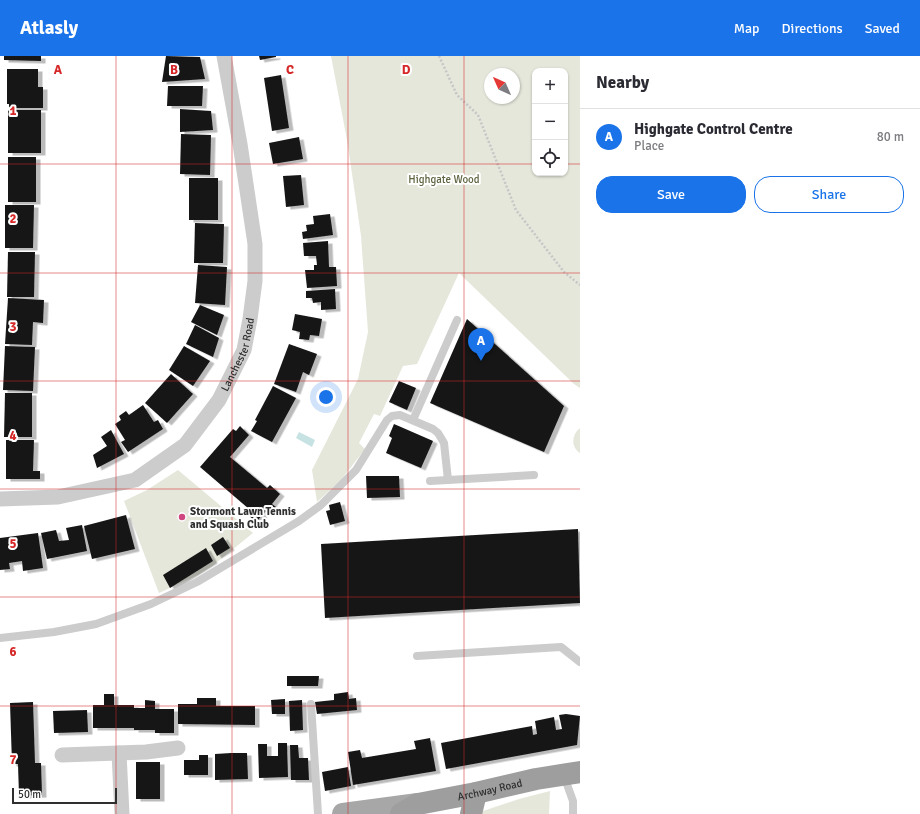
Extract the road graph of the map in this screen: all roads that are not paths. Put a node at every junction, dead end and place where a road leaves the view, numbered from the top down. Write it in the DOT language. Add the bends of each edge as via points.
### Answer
graph roads {
  1 [pos="224,56"];
  2 [pos="457,320"];
  3 [pos="413,420"];
  4 [pos="534,475"];
  5 [pos="448,480"];
  6 [pos="430,482"];
  7 [pos="0,499"];
  8 [pos="0,638"];
  9 [pos="417,656"];
  10 [pos="580,662"];
  11 [pos="311,704"];
  12 [pos="178,748"];
  13 [pos="119,753"];
  14 [pos="62,755"];
  15 [pos="572,773"];
  16 [pos="476,793"];
  17 [pos="577,801"];
  18 [pos="410,809"];
  19 [pos="122,814"];
  20 [pos="318,814"];
  21 [pos="343,814"];
  22 [pos="471,814"];
  23 [pos="573,814"];
  1 -- 7 [label="street, Lanchester Road" via="255,244 255,281 244,350 219,400 185,445 135,480 58,498"];
  2 -- 3 [label="lane"];
  3 -- 5 [label="lane" via="433,429 442,438"];
  3 -- 8 [label="lane" via="400,415 392,416 356,470 321,505 299,521 182,590 96,624"];
  4 -- 5 [label="lane"];
  5 -- 6 [label="lane"];
  9 -- 10 [label="lane" via="561,647"];
  11 -- 20 [label="lane"];
  12 -- 13 [label="street"];
  13 -- 14 [label="street"];
  13 -- 19 [label="street"];
  15 -- 16 [label="highway, Archway Road"];
  15 -- 17 [label="lane"];
  16 -- 18 [label="highway, Archway Road"];
  16 -- 22 [label="highway"];
  17 -- 23 [label="lane"];
  18 -- 21 [label="main road"];
}
